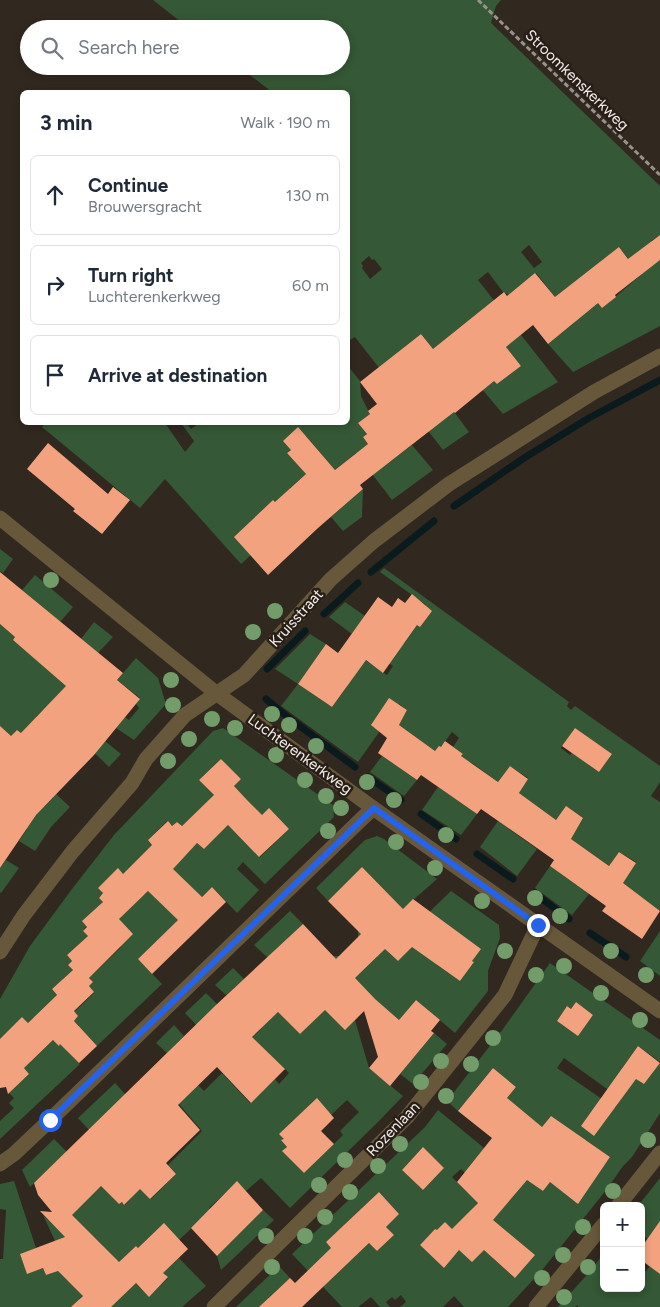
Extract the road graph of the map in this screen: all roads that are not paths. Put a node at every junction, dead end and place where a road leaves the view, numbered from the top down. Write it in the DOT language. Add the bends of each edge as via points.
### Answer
graph roads {
  1 [pos="660,356"];
  2 [pos="0,518"];
  3 [pos="216,693"];
  4 [pos="374,808"];
  5 [pos="538,925"];
  6 [pos="0,952"];
  7 [pos="660,1011"];
  8 [pos="660,1153"];
  9 [pos="0,1164"];
  10 [pos="621,1202"];
  11 [pos="600,1229"];
  12 [pos="214,1307"];
  13 [pos="536,1307"];
  1 -- 3 [label="street, Kruisstraat" via="594,392 449,484 374,541 331,579 244,675"];
  2 -- 3 [label="street, Luchterenkerkweg"];
  3 -- 4 [label="street, Luchterenkerkweg"];
  3 -- 6 [label="street, Kruisstraat" via="185,715 146,759 132,784 73,851"];
  4 -- 5 [label="street, Luchterenkerkweg"];
  4 -- 9 [label="street" via="43,1127"];
  5 -- 7 [label="street, Luchterenkerkweg"];
  5 -- 12 [label="street, Rozenlaan" via="505,995 407,1117"];
  8 -- 10 [label="street"];
  11 -- 13 [label="street"];
}
